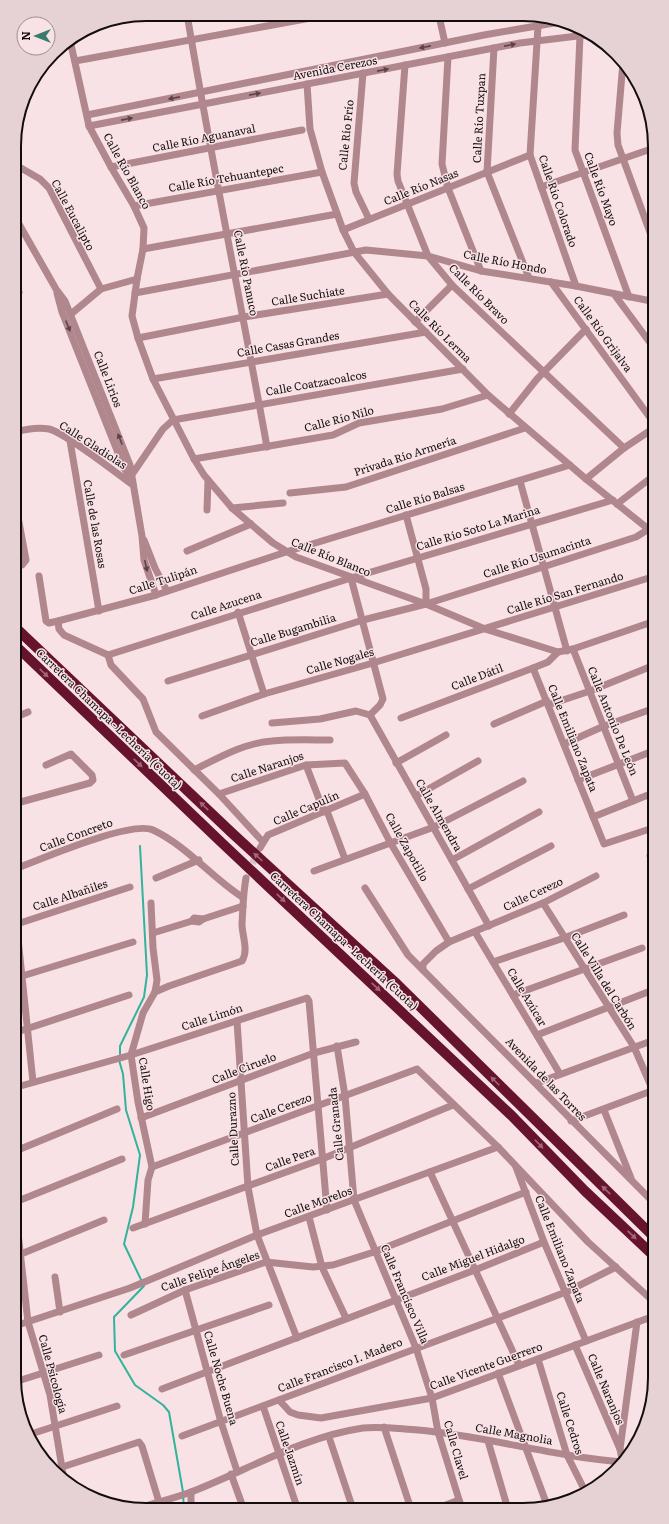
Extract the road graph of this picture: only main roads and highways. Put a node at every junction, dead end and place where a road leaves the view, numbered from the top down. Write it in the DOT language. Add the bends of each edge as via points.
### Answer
graph roads {
  1 [pos="21,633"];
  2 [pos="21,651"];
  3 [pos="648,1231"];
  4 [pos="648,1250"];
  3 -- 1 [label="highway, Carretera Chamapa - Lechería (Cuota), one-way" via="397,984 232,833"];
  2 -- 4 [label="highway, Carretera Chamapa - Lechería (Cuota), one-way" via="512,1116 585,1191"];
}
